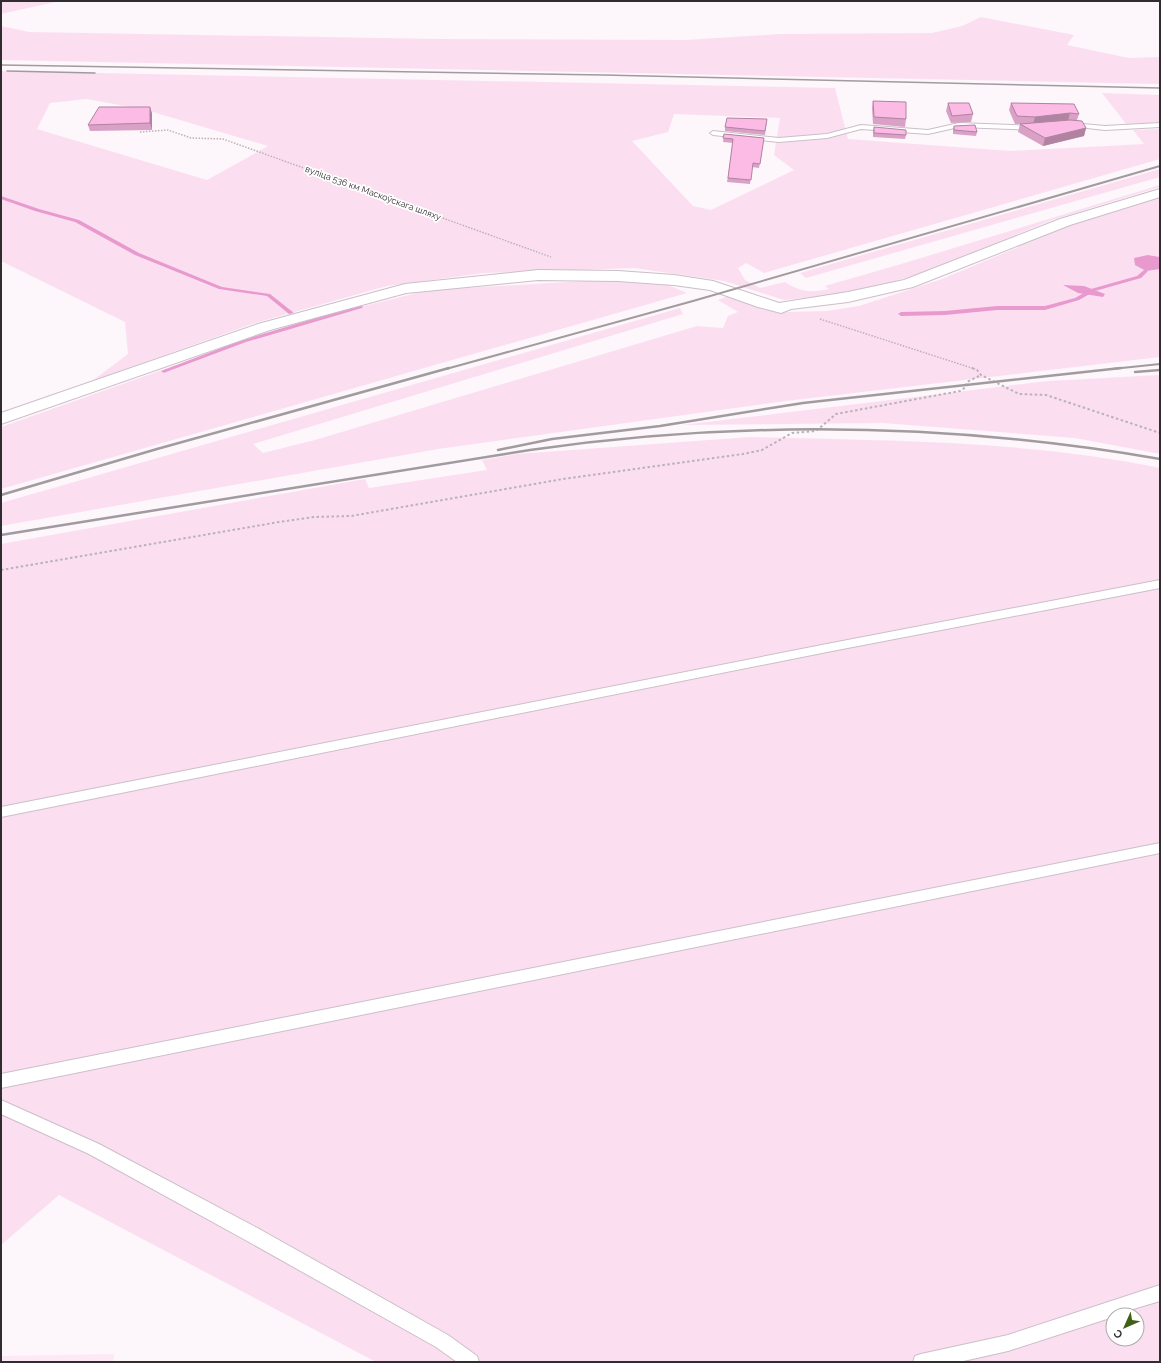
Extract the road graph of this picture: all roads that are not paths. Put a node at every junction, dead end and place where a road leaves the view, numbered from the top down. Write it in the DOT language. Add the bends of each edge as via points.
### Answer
graph roads {
  1 [pos="1061,125"];
  2 [pos="1160,125"];
  3 [pos="1040,128"];
  4 [pos="713,133"];
  5 [pos="1160,193"];
  6 [pos="1,419"];
  7 [pos="1160,584"];
  8 [pos="1,812"];
  9 [pos="1160,848"];
  10 [pos="1,1081"];
  11 [pos="1,1107"];
  12 [pos="1160,1293"];
  13 [pos="471,1362"];
  14 [pos="921,1362"];
  1 -- 2 [label="lane" via="1105,128"];
  3 -- 4 [label="lane" via="958,125 928,132 861,127 827,136 779,140"];
  5 -- 6 [label="street" via="1065,222 908,284 781,308 713,286 618,276 538,275 405,289 264,327"];
  7 -- 8 [label="lane"];
  9 -- 10 [label="lane"];
  11 -- 13 [label="lane" via="94,1149 248,1232 442,1340"];
  12 -- 14 [label="lane" via="1008,1343"];
}
